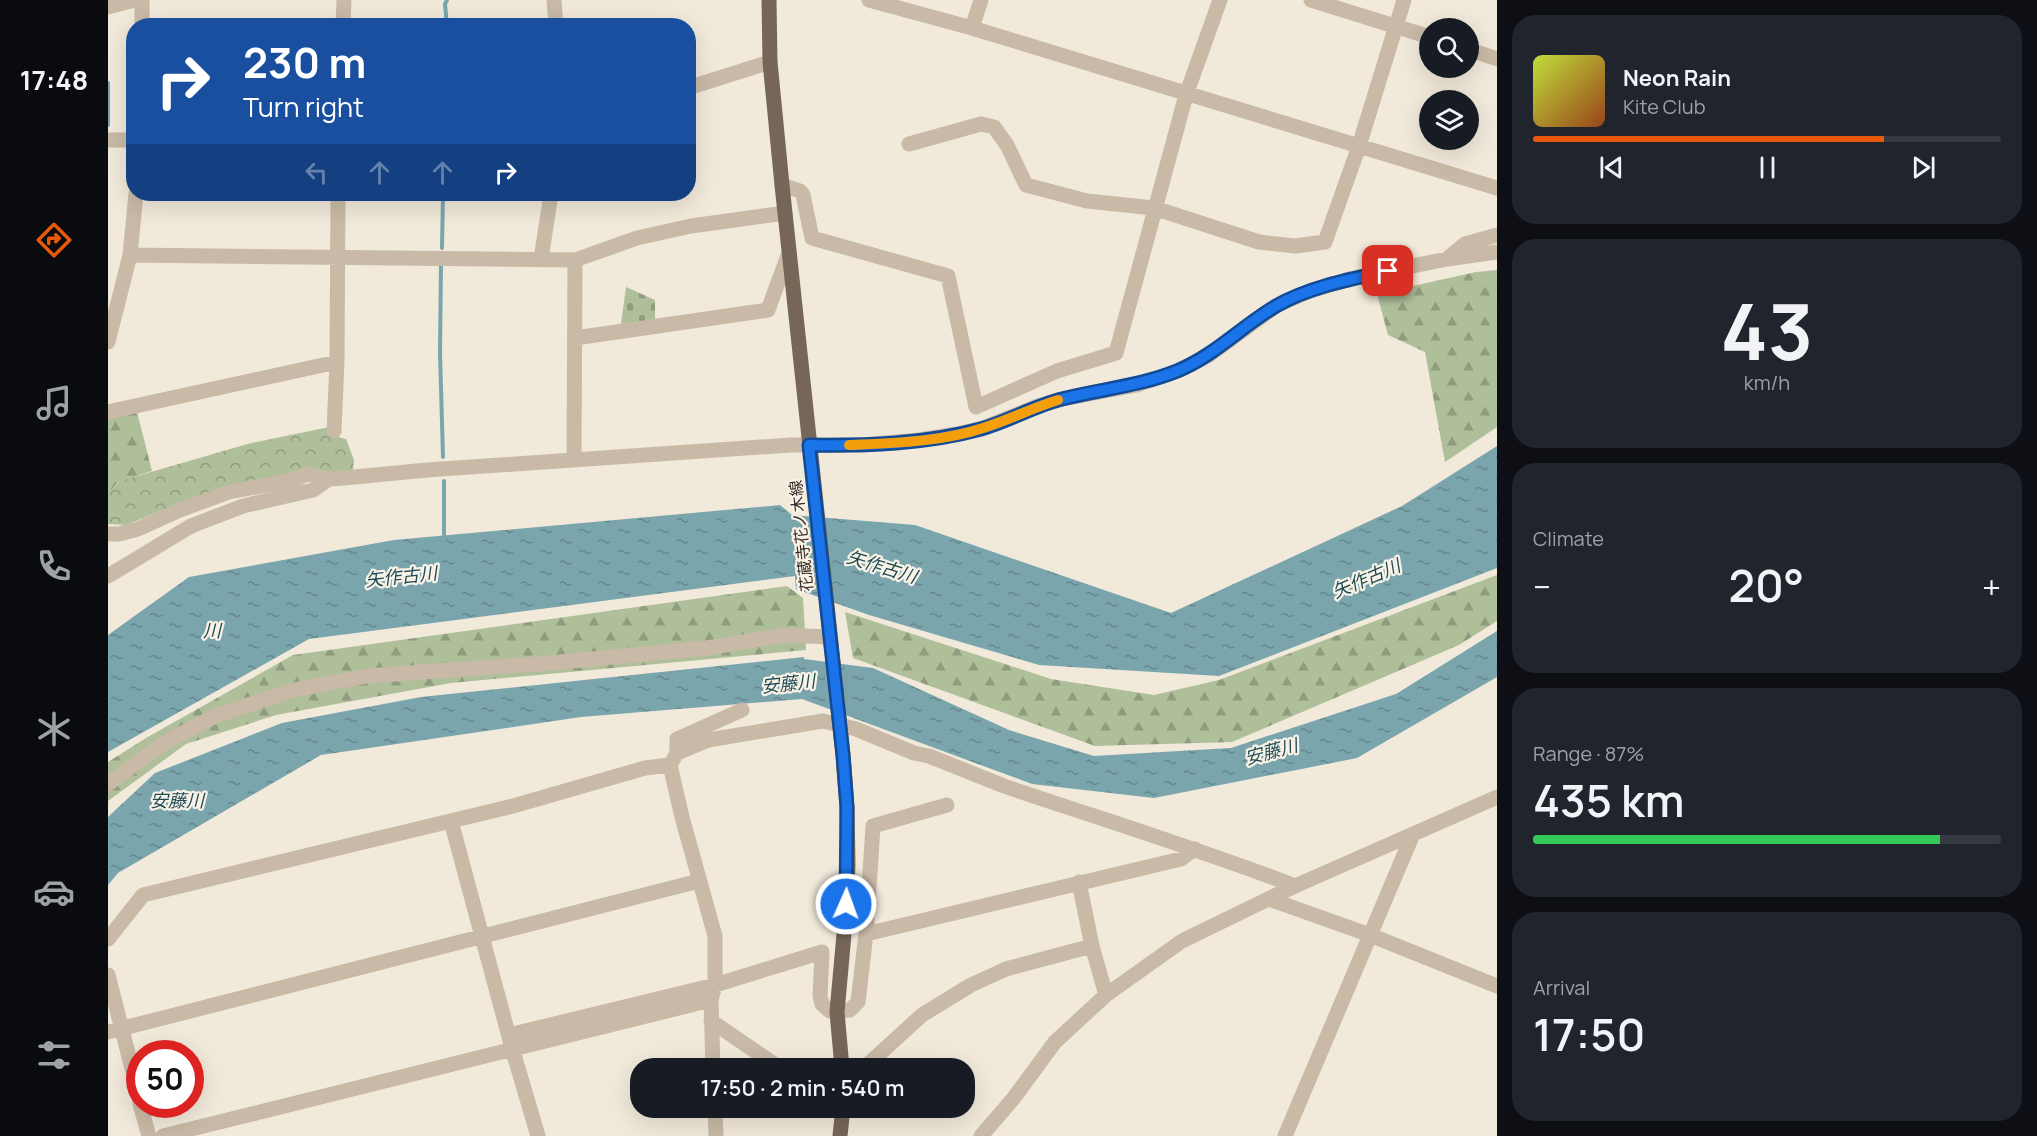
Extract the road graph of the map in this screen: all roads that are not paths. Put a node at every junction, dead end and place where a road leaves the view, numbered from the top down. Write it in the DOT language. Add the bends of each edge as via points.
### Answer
graph roads {
  1 [pos="135,0"];
  2 [pos="142,0"];
  3 [pos="344,0"];
  4 [pos="554,0"];
  5 [pos="769,0"];
  6 [pos="869,0"];
  7 [pos="981,0"];
  8 [pos="1220,0"];
  9 [pos="1311,0"];
  10 [pos="1404,0"];
  11 [pos="108,7"];
  12 [pos="142,18"];
  13 [pos="343,18"];
  14 [pos="555,18"];
  15 [pos="1396,26"];
  16 [pos="972,28"];
  17 [pos="1419,33"];
  18 [pos="1479,52"];
  19 [pos="1497,58"];
  20 [pos="770,62"];
  21 [pos="696,85"];
  22 [pos="1186,94"];
  23 [pos="108,140"];
  24 [pos="126,140"];
  25 [pos="909,144"];
  26 [pos="1359,146"];
  27 [pos="782,185"];
  28 [pos="1497,188"];
  29 [pos="135,201"];
  30 [pos="339,201"];
  31 [pos="550,201"];
  32 [pos="1154,208"];
  33 [pos="784,213"];
  34 [pos="1497,235"];
  35 [pos="789,252"];
  36 [pos="1497,252"];
  37 [pos="130,255"];
  38 [pos="337,258"];
  39 [pos="541,259"];
  40 [pos="1447,259"];
  41 [pos="575,260"];
  42 [pos="574,338"];
  43 [pos="108,342"];
  44 [pos="337,362"];
  45 [pos="108,412"];
  46 [pos="334,431"];
  47 [pos="810,449"];
  48 [pos="573,460"];
  49 [pos="329,479"];
  50 [pos="108,534"];
  51 [pos="108,576"];
  52 [pos="830,637"];
  53 [pos="742,711"];
  54 [pos="839,720"];
  55 [pos="673,759"];
  56 [pos="108,784"];
  57 [pos="1497,797"];
  58 [pos="947,805"];
  59 [pos="451,820"];
  60 [pos="1413,834"];
  61 [pos="1195,849"];
  62 [pos="699,881"];
  63 [pos="1079,882"];
  64 [pos="1294,886"];
  65 [pos="1269,899"];
  66 [pos="866,934"];
  67 [pos="1370,935"];
  68 [pos="482,937"];
  69 [pos="108,939"];
  70 [pos="1092,946"];
  71 [pos="108,975"];
  72 [pos="1497,986"];
  73 [pos="713,993"];
  74 [pos="1106,995"];
  75 [pos="837,1012"];
  76 [pos="711,1022"];
  77 [pos="114,1030"];
  78 [pos="510,1042"];
  79 [pos="713,1058"];
  80 [pos="765,1058"];
  81 [pos="841,1058"];
  82 [pos="875,1058"];
  83 [pos="126,1063"];
  84 [pos="144,1118"];
  85 [pos="715,1118"];
  86 [pos="841,1118"];
  87 [pos="149,1136"];
  88 [pos="163,1136"];
  89 [pos="538,1136"];
  90 [pos="716,1136"];
  91 [pos="840,1136"];
  92 [pos="981,1136"];
  93 [pos="1285,1136"];
  1 -- 11 [label="street"];
  2 -- 12 [label="street"];
  3 -- 13 [label="street"];
  4 -- 14 [label="street"];
  5 -- 20 [label="main road, 花蔵寺花ノ木線"];
  6 -- 16 [label="street"];
  7 -- 16 [label="street"];
  8 -- 22 [label="street"];
  9 -- 15 [label="street"];
  10 -- 15 [label="street"];
  15 -- 17 [label="street"];
  15 -- 26 [label="street"];
  16 -- 22 [label="street"];
  18 -- 19 [label="street"];
  20 -- 21 [label="street"];
  20 -- 27 [label="main road, 花蔵寺花ノ木線"];
  22 -- 26 [label="street"];
  22 -- 32 [label="street"];
  23 -- 24 [label="street"];
  25 -- 32 [label="street" via="981,124 994,127 1026,184 1086,201"];
  26 -- 28 [label="street"];
  26 -- 32 [label="street" via="1325,242 1295,246 1259,242"];
  27 -- 32 [label="street" via="804,195 812,238 948,276 976,407 1057,371 1116,353"];
  27 -- 33 [label="main road, 花蔵寺花ノ木線"];
  29 -- 37 [label="street"];
  30 -- 38 [label="street"];
  31 -- 39 [label="street"];
  33 -- 35 [label="main road, 花蔵寺花ノ木線"];
  33 -- 41 [label="street" via="637,238"];
  34 -- 40 [label="street" via="1465,244"];
  35 -- 42 [label="street" via="768,310"];
  35 -- 47 [label="main road, 花蔵寺花ノ木線"];
  36 -- 40 [label="street"];
  37 -- 38 [label="street"];
  37 -- 43 [label="street"];
  38 -- 39 [label="street"];
  38 -- 44 [label="street"];
  39 -- 41 [label="street"];
  40 -- 47 [label="street" via="1349,279 1307,292 1276,306 1209,355 1137,385 1062,399 957,434"];
  41 -- 42 [label="street"];
  42 -- 48 [label="street"];
  44 -- 45 [label="street"];
  44 -- 46 [label="street"];
  47 -- 48 [label="street"];
  47 -- 52 [label="main road, 花蔵寺花ノ木線"];
  48 -- 49 [label="street"];
  49 -- 50 [label="street" via="307,474 229,492 138,529"];
  49 -- 51 [label="street" via="313,490 236,508 191,526"];
  52 -- 54 [label="main road, 花蔵寺花ノ木線"];
  52 -- 56 [label="street" via="784,635 707,648 367,676 294,690 217,715 164,743"];
  53 -- 55 [label="street" via="677,739"];
  54 -- 55 [label="street" via="708,740"];
  54 -- 61 [label="street" via="1004,786"];
  54 -- 75 [label="main road, 花蔵寺花ノ木線" via="848,865"];
  55 -- 59 [label="street"];
  55 -- 62 [label="street"];
  57 -- 60 [label="street"];
  58 -- 66 [label="street" via="873,826"];
  59 -- 68 [label="street"];
  59 -- 69 [label="street" via="143,895"];
  60 -- 64 [label="street"];
  60 -- 67 [label="street"];
  61 -- 63 [label="street" via="1181,859"];
  61 -- 64 [label="street"];
  62 -- 68 [label="street"];
  62 -- 73 [label="street" via="715,936"];
  63 -- 66 [label="street"];
  63 -- 70 [label="street"];
  64 -- 65 [label="street"];
  65 -- 67 [label="street"];
  65 -- 74 [label="street" via="1182,941"];
  66 -- 75 [label="street" via="858,1002 850,1010"];
  67 -- 72 [label="street"];
  67 -- 93 [label="street"];
  68 -- 77 [label="street"];
  68 -- 78 [label="street"];
  70 -- 74 [label="street"];
  70 -- 82 [label="street" via="1006,969 971,985 922,1014"];
  71 -- 77 [label="street"];
  73 -- 75 [label="street" via="822,952 822,1005"];
  73 -- 76 [label="street"];
  73 -- 78 [label="street"];
  74 -- 92 [label="street" via="1055,1042"];
  75 -- 81 [label="main road, 花蔵寺花ノ木線"];
  76 -- 79 [label="street"];
  76 -- 80 [label="street"];
  77 -- 83 [label="street"];
  78 -- 88 [label="street"];
  78 -- 89 [label="street"];
  84 -- 87 [label="street"];
  85 -- 90 [label="street"];
  86 -- 91 [label="main road"];
}
